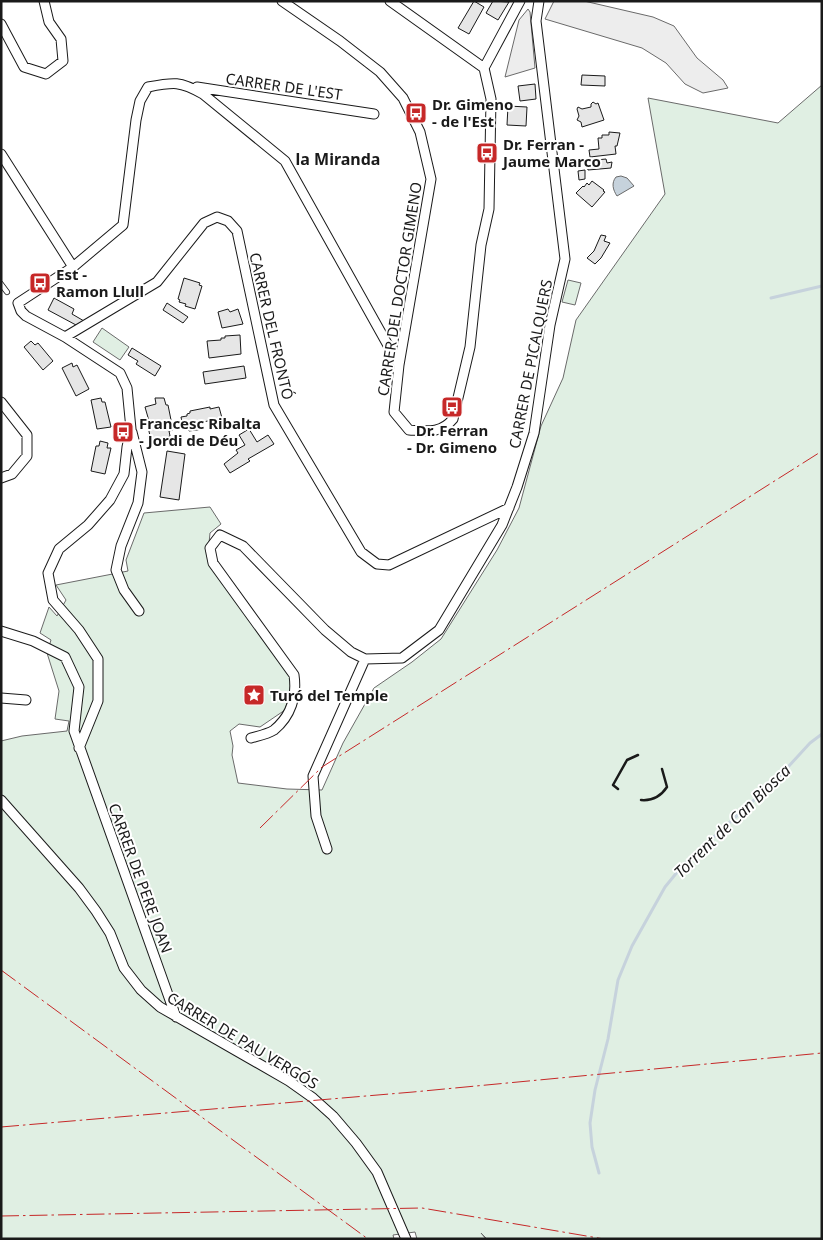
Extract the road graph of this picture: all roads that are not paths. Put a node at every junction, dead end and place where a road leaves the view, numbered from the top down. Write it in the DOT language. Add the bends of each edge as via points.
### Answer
graph roads {
  1 [pos="44,1"];
  2 [pos="52,1"];
  3 [pos="282,1"];
  4 [pos="390,1"];
  5 [pos="520,1"];
  6 [pos="539,1"];
  7 [pos="49,22"];
  8 [pos="1,24"];
  9 [pos="484,68"];
  10 [pos="190,86"];
  11 [pos="374,114"];
  12 [pos="1,154"];
  13 [pos="73,266"];
  14 [pos="1,284"];
  15 [pos="8,292"];
  16 [pos="65,337"];
  17 [pos="399,365"];
  18 [pos="1,402"];
  19 [pos="131,429"];
  20 [pos="1,478"];
  21 [pos="509,508"];
  22 [pos="139,611"];
  23 [pos="1,632"];
  24 [pos="365,659"];
  25 [pos="1,698"];
  26 [pos="26,700"];
  27 [pos="251,738"];
  28 [pos="80,748"];
  29 [pos="1,800"];
  30 [pos="327,848"];
  31 [pos="176,1017"];
  32 [pos="406,1239"];
  1 -- 7 [label="street"];
  2 -- 7 [label="street"];
  3 -- 17 [label="street, CARRER DEL DOCTOR GIMENO" via="380,72 403,98 420,132 430,179"];
  4 -- 9 [label="street"];
  5 -- 9 [label="street"];
  6 -- 21 [label="street, CARRER DE PICALQUERS" via="536,21 565,260 550,324 534,433"];
  7 -- 8 [label="street" via="61,39 63,61 46,74 24,67"];
  9 -- 17 [label="street, CARRER DEL DOCTOR GIMENO" via="491,99 489,209 481,244 470,347 449,424 439,430 410,430 394,412"];
  10 -- 11 [label="street, CARRER DE L'EST"];
  10 -- 13 [label="street, CARRER DE L'EST" via="173,82 148,87 140,101 136,120 122,225"];
  10 -- 17 [label="street" via="285,161"];
  12 -- 13 [label="street"];
  13 -- 16 [label="street" via="18,304 26,316"];
  14 -- 15 [label="lane"];
  16 -- 19 [label="street" via="120,372 128,388"];
  16 -- 21 [label="street, CARRER DEL FRONTÓ" via="157,282 204,223 217,217 228,221 237,231 274,405 361,552 377,564 389,565"];
  18 -- 20 [label="street" via="28,435 27,456 12,474"];
  19 -- 22 [label="street" via="142,472 138,502 120,546 116,570 124,590"];
  19 -- 28 [label="street" via="124,474 110,500 88,525 59,549 48,573 53,600 98,659 98,700"];
  21 -- 24 [label="street, CARRER DE PICALQUERS" via="439,630 402,658"];
  23 -- 28 [label="street, CARRER DE PERE JOAN" via="33,641 65,657 79,687 74,731"];
  24 -- 27 [label="street" via="351,652 325,630 243,546 220,535 210,548 213,563 294,676 296,690 289,712 273,731"];
  24 -- 30 [label="street" via="314,776 316,816"];
  25 -- 26 [label="street"];
  28 -- 31 [label="street, CARRER DE PERE JOAN"];
  29 -- 31 [label="street, CARRER DE PAU VERGÓS" via="96,911 110,933 124,968 141,990 160,1008"];
  31 -- 32 [label="street, CARRER DE PAU VERGÓS" via="289,1081 333,1116 377,1172"];
}
